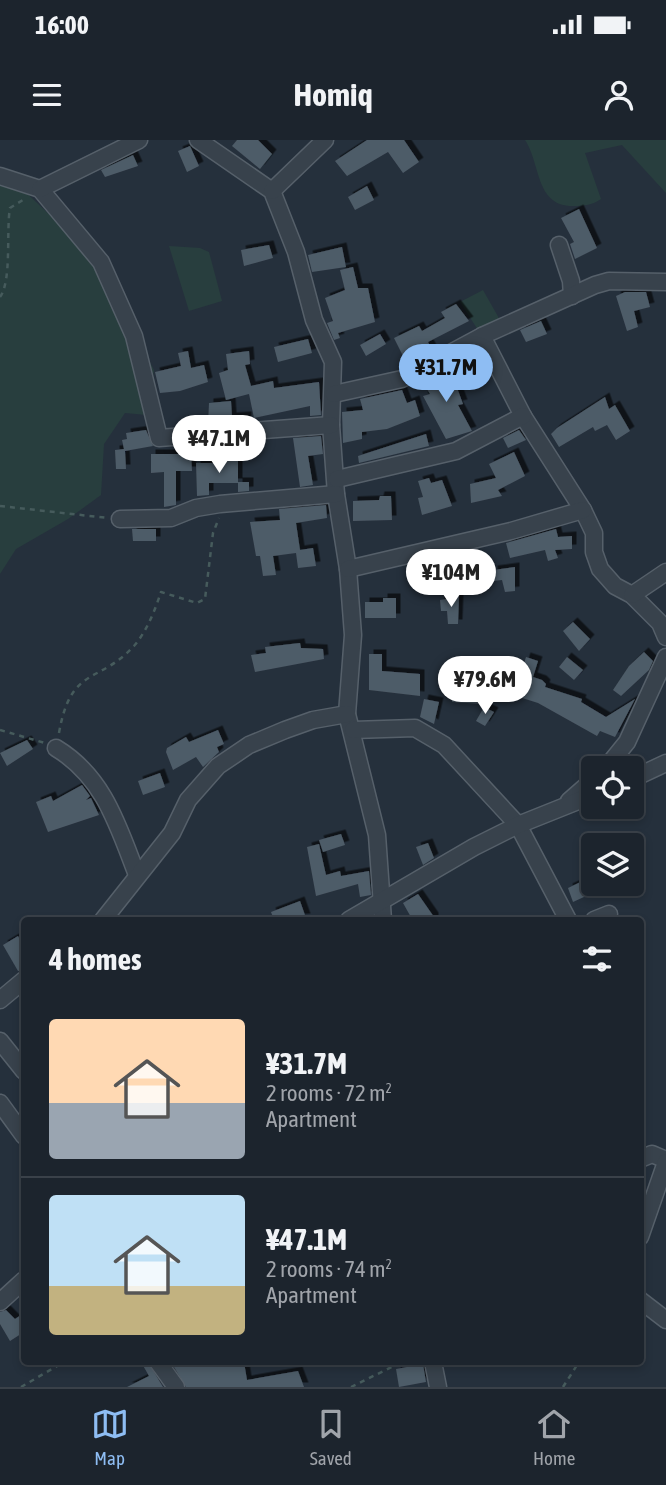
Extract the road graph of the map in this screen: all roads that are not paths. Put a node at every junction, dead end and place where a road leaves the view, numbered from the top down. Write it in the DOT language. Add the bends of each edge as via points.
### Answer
graph roads {
  1 [pos="139,140"];
  2 [pos="198,140"];
  3 [pos="325,140"];
  4 [pos="0,176"];
  5 [pos="40,189"];
  6 [pos="272,191"];
  7 [pos="559,245"];
  8 [pos="665,284"];
  9 [pos="572,296"];
  10 [pos="482,336"];
  11 [pos="334,394"];
  12 [pos="523,416"];
  13 [pos="331,425"];
  14 [pos="337,486"];
  15 [pos="583,510"];
  16 [pos="120,519"];
  17 [pos="348,569"];
  18 [pos="666,572"];
  19 [pos="632,595"];
  20 [pos="666,637"];
  21 [pos="666,656"];
  22 [pos="347,714"];
  23 [pos="353,730"];
  24 [pos="56,748"];
  25 [pos="615,756"];
  26 [pos="666,763"];
  27 [pos="644,773"];
  28 [pos="581,790"];
  29 [pos="581,800"];
  30 [pos="562,808"];
  31 [pos="518,825"];
  32 [pos="136,875"];
  33 [pos="384,901"];
  34 [pos="105,917"];
  35 [pos="355,917"];
  36 [pos="383,917"];
  37 [pos="566,917"];
  38 [pos="21,982"];
  39 [pos="0,1000"];
  40 [pos="0,1041"];
  41 [pos="21,1067"];
  42 [pos="0,1103"];
  43 [pos="21,1132"];
  44 [pos="644,1157"];
  45 [pos="666,1161"];
  46 [pos="644,1225"];
  47 [pos="21,1283"];
  48 [pos="0,1302"];
  49 [pos="644,1303"];
  50 [pos="666,1320"];
  51 [pos="160,1365"];
  52 [pos="434,1365"];
  53 [pos="176,1387"];
  54 [pos="438,1387"];
  1 -- 5 [label="street"];
  2 -- 6 [label="street"];
  3 -- 6 [label="street"];
  4 -- 5 [label="street"];
  5 -- 13 [label="street" via="101,262 134,336 159,438"];
  6 -- 11 [label="street" via="296,253 314,320 333,362"];
  7 -- 9 [label="street"];
  8 -- 9 [label="street" via="609,281"];
  9 -- 10 [label="street"];
  10 -- 11 [label="street" via="402,379"];
  10 -- 12 [label="street"];
  11 -- 13 [label="street"];
  12 -- 14 [label="street" via="456,451"];
  12 -- 15 [label="street"];
  13 -- 14 [label="street"];
  14 -- 16 [label="street" via="220,504 171,518"];
  14 -- 17 [label="street" via="339,528"];
  15 -- 17 [label="street"];
  15 -- 19 [label="street" via="594,533 600,569 615,586"];
  17 -- 22 [label="street" via="354,635"];
  18 -- 19 [label="street"];
  19 -- 20 [label="street" via="660,623"];
  21 -- 25 [label="street"];
  22 -- 23 [label="street"];
  22 -- 32 [label="street" via="285,730 218,765 188,800 172,833"];
  23 -- 31 [label="street" via="415,728 427,733 472,773"];
  23 -- 33 [label="street" via="377,835"];
  24 -- 32 [label="street" via="87,772 110,805"];
  26 -- 27 [label="street"];
  28 -- 30 [label="street"];
  29 -- 30 [label="street"];
  30 -- 31 [label="street"];
  31 -- 33 [label="street"];
  31 -- 37 [label="street"];
  32 -- 34 [label="street"];
  33 -- 35 [label="street"];
  33 -- 36 [label="street"];
  38 -- 39 [label="street"];
  40 -- 41 [label="street"];
  42 -- 43 [label="street"];
  44 -- 45 [label="street" via="652,1154"];
  45 -- 46 [label="street"];
  47 -- 48 [label="street"];
  49 -- 50 [label="street"];
  51 -- 53 [label="street"];
  52 -- 54 [label="street"];
}
